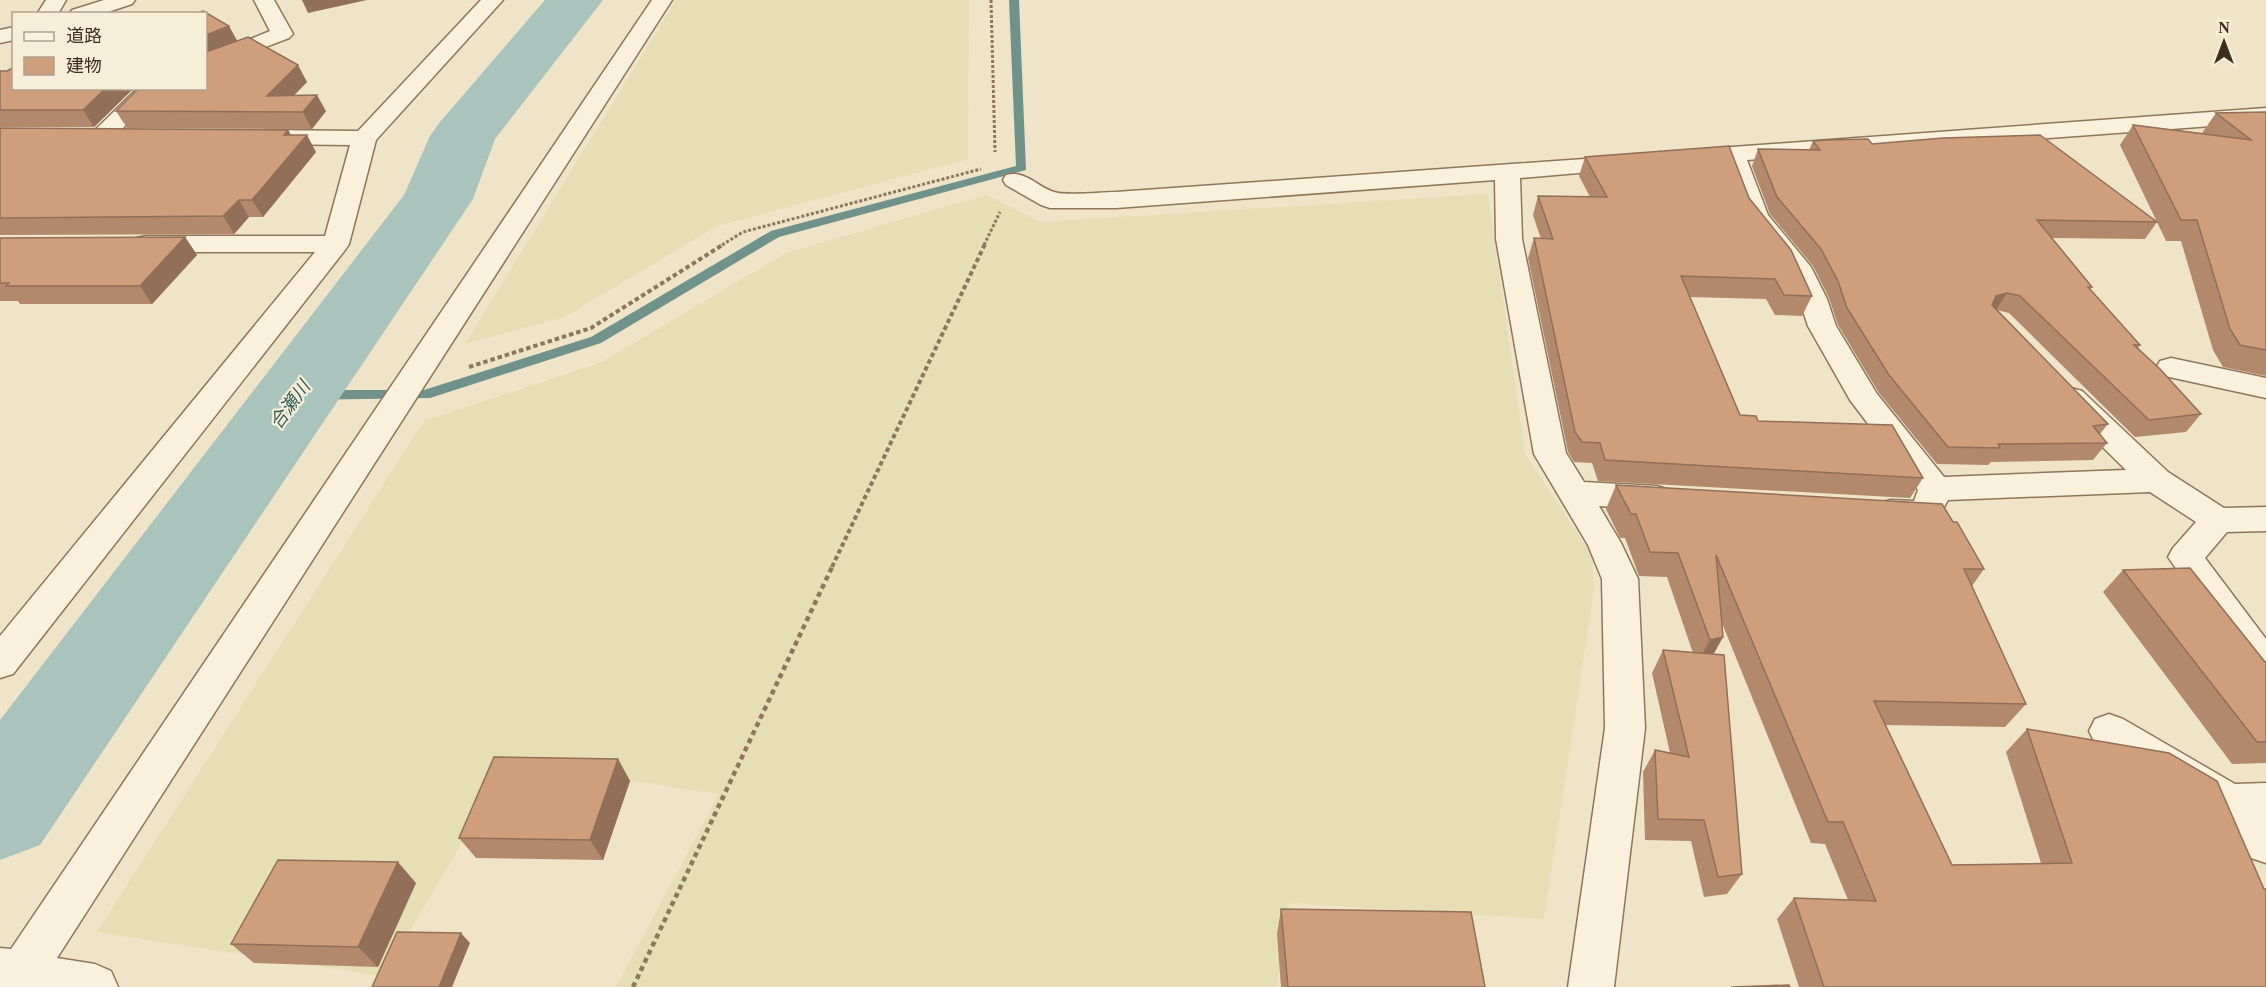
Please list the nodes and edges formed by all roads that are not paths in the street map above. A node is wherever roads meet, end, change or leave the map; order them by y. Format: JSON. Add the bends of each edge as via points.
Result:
{"nodes":[{"id":1,"x":124,"y":0,"type":"edge"},
{"id":2,"x":264,"y":0,"type":"edge"},
{"id":3,"x":493,"y":0,"type":"edge"},
{"id":4,"x":662,"y":0,"type":"edge"},
{"id":5,"x":85,"y":12,"type":"edge"},
{"id":6,"x":207,"y":64,"type":"edge"},
{"id":7,"x":149,"y":90,"type":"edge"},
{"id":8,"x":2266,"y":115,"type":"edge"},
{"id":9,"x":137,"y":137,"type":"edge"},
{"id":10,"x":245,"y":137,"type":"edge"},
{"id":11,"x":364,"y":138,"type":"junction"},
{"id":12,"x":1732,"y":154,"type":"junction"},
{"id":13,"x":1009,"y":172,"type":"road end"},
{"id":14,"x":1507,"y":173,"type":"junction"},
{"id":15,"x":122,"y":244,"type":"edge"},
{"id":16,"x":336,"y":244,"type":"junction"},
{"id":17,"x":2171,"y":368,"type":"dead end"},
{"id":18,"x":2052,"y":379,"type":"edge"},
{"id":19,"x":2266,"y":388,"type":"edge"},
{"id":20,"x":2156,"y":480,"type":"junction"},
{"id":21,"x":1935,"y":489,"type":"junction"},
{"id":22,"x":1573,"y":493,"type":"junction"},
{"id":23,"x":1690,"y":500,"type":"edge"},
{"id":24,"x":1865,"y":510,"type":"edge"},
{"id":25,"x":2266,"y":519,"type":"edge"},
{"id":26,"x":2218,"y":520,"type":"junction"},
{"id":27,"x":15,"y":622,"type":"edge"},
{"id":28,"x":0,"y":663,"type":"edge"},
{"id":29,"x":2266,"y":667,"type":"edge"},
{"id":30,"x":2109,"y":731,"type":"dead end"},
{"id":31,"x":2248,"y":802,"type":"edge"},
{"id":32,"x":2266,"y":844,"type":"edge"},
{"id":33,"x":11,"y":977,"type":"edge"},
{"id":34,"x":95,"y":987,"type":"edge"},
{"id":35,"x":1591,"y":987,"type":"edge"}],
"edges":[{"from":1,"to":5,"type":"street"},
{"from":2,"to":6,"type":"street","via":[[282,34]]},
{"from":3,"to":11,"type":"street"},
{"from":4,"to":33,"type":"street"},
{"from":7,"to":9,"type":"street","via":[[90,137]]},
{"from":8,"to":12,"type":"street"},
{"from":10,"to":11,"type":"street"},
{"from":11,"to":16,"type":"street"},
{"from":12,"to":14,"type":"street"},
{"from":12,"to":21,"type":"street","via":[[1756,217],[1797,267],[1822,326],[1865,400]]},
{"from":13,"to":14,"type":"street","via":[[1050,200],[1116,200]]},
{"from":14,"to":22,"type":"street","via":[[1509,239],[1541,415],[1550,454]]},
{"from":15,"to":16,"type":"street"},
{"from":16,"to":27,"type":"street"},
{"from":17,"to":19,"type":"street"},
{"from":18,"to":20,"type":"street"},
{"from":20,"to":21,"type":"street"},
{"from":20,"to":26,"type":"street"},
{"from":21,"to":24,"type":"street","via":[[1923,514]]},
{"from":22,"to":23,"type":"street"},
{"from":22,"to":35,"type":"street","via":[[1604,543],[1620,579],[1625,728]]},
{"from":25,"to":26,"type":"street"},
{"from":26,"to":29,"type":"street","via":[[2185,557]]},
{"from":27,"to":28,"type":"street"},
{"from":30,"to":31,"type":"street"},
{"from":31,"to":32,"type":"street"},
{"from":33,"to":34,"type":"street"}]}
